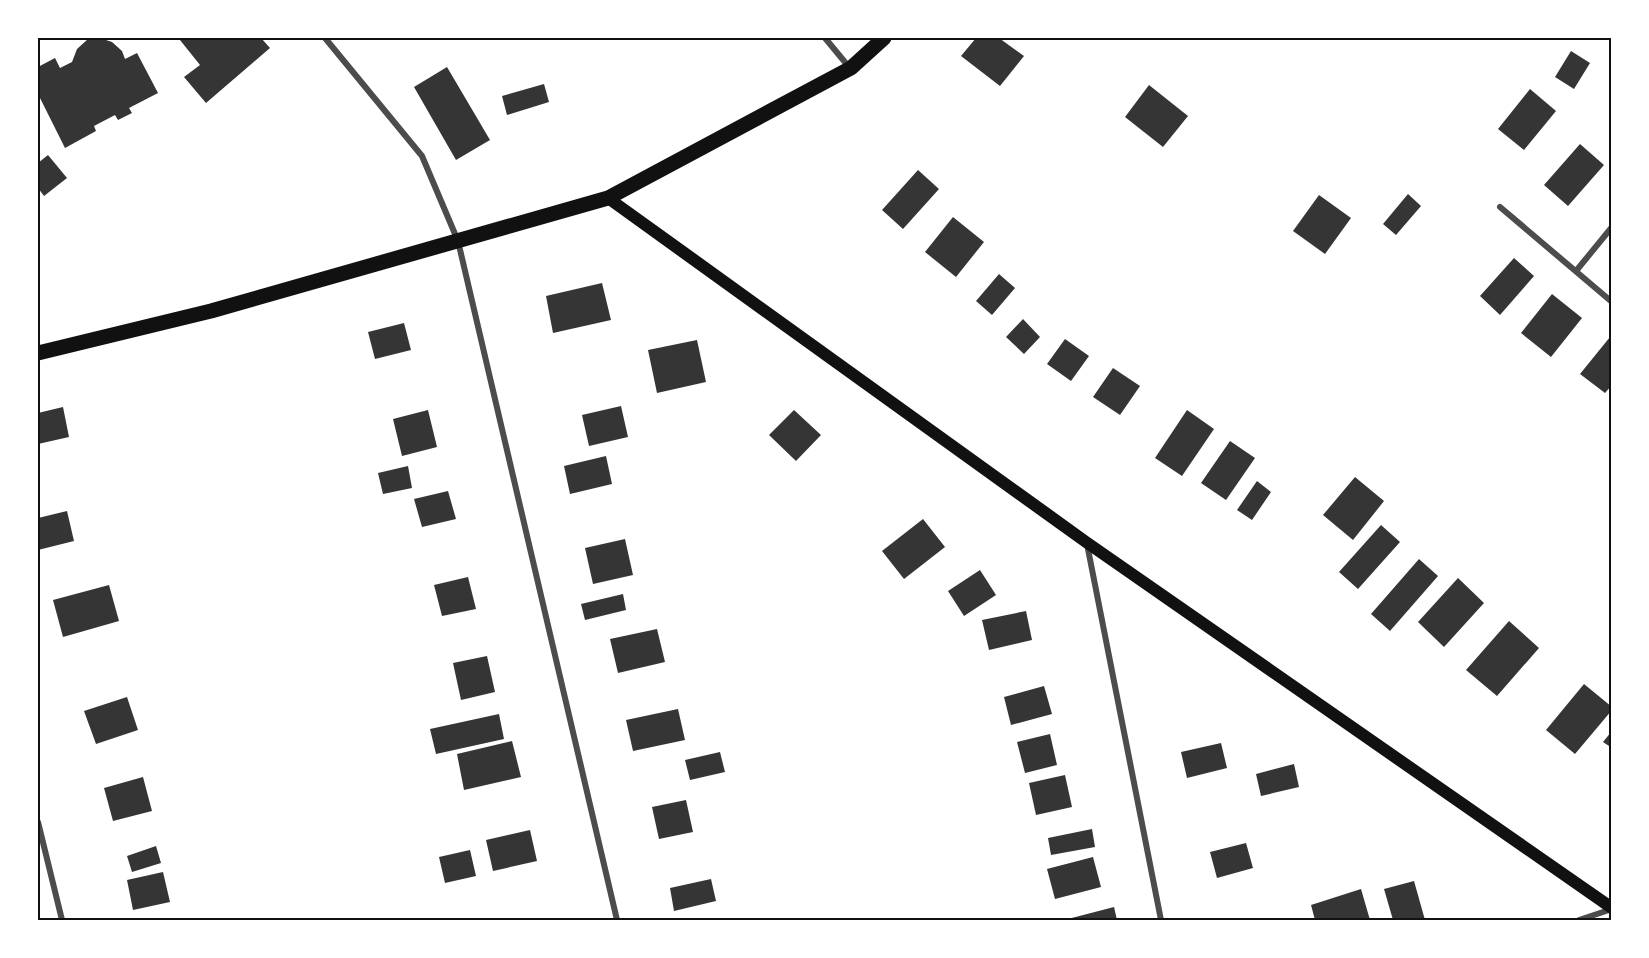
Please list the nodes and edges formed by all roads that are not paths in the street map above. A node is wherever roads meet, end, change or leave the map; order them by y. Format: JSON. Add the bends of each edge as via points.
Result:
{"nodes":[{"id":1,"x":325,"y":38,"type":"edge"},
{"id":2,"x":825,"y":38,"type":"edge"},
{"id":3,"x":884,"y":38,"type":"edge"},
{"id":4,"x":851,"y":68,"type":"junction"},
{"id":5,"x":608,"y":198,"type":"junction"},
{"id":6,"x":1500,"y":207,"type":"dead end"},
{"id":7,"x":1611,"y":227,"type":"edge"},
{"id":8,"x":458,"y":241,"type":"junction"},
{"id":9,"x":1576,"y":272,"type":"junction"},
{"id":10,"x":1611,"y":302,"type":"edge"},
{"id":11,"x":38,"y":353,"type":"edge"},
{"id":12,"x":1086,"y":542,"type":"junction"},
{"id":13,"x":38,"y":822,"type":"edge"},
{"id":14,"x":1611,"y":909,"type":"edge"},
{"id":15,"x":62,"y":921,"type":"edge"},
{"id":16,"x":617,"y":921,"type":"edge"},
{"id":17,"x":1161,"y":921,"type":"edge"},
{"id":18,"x":1579,"y":921,"type":"edge"}],
"edges":[{"from":1,"to":8,"type":"street","via":[[422,156]]},
{"from":2,"to":4,"type":"street"},
{"from":3,"to":4,"type":"main road"},
{"from":4,"to":5,"type":"main road"},
{"from":5,"to":8,"type":"main road"},
{"from":5,"to":12,"type":"main road"},
{"from":6,"to":9,"type":"street"},
{"from":7,"to":9,"type":"street"},
{"from":8,"to":11,"type":"main road","via":[[211,311]]},
{"from":8,"to":16,"type":"street"},
{"from":9,"to":10,"type":"street"},
{"from":12,"to":14,"type":"main road"},
{"from":12,"to":17,"type":"street"},
{"from":13,"to":15,"type":"street"},
{"from":14,"to":18,"type":"street"}]}
